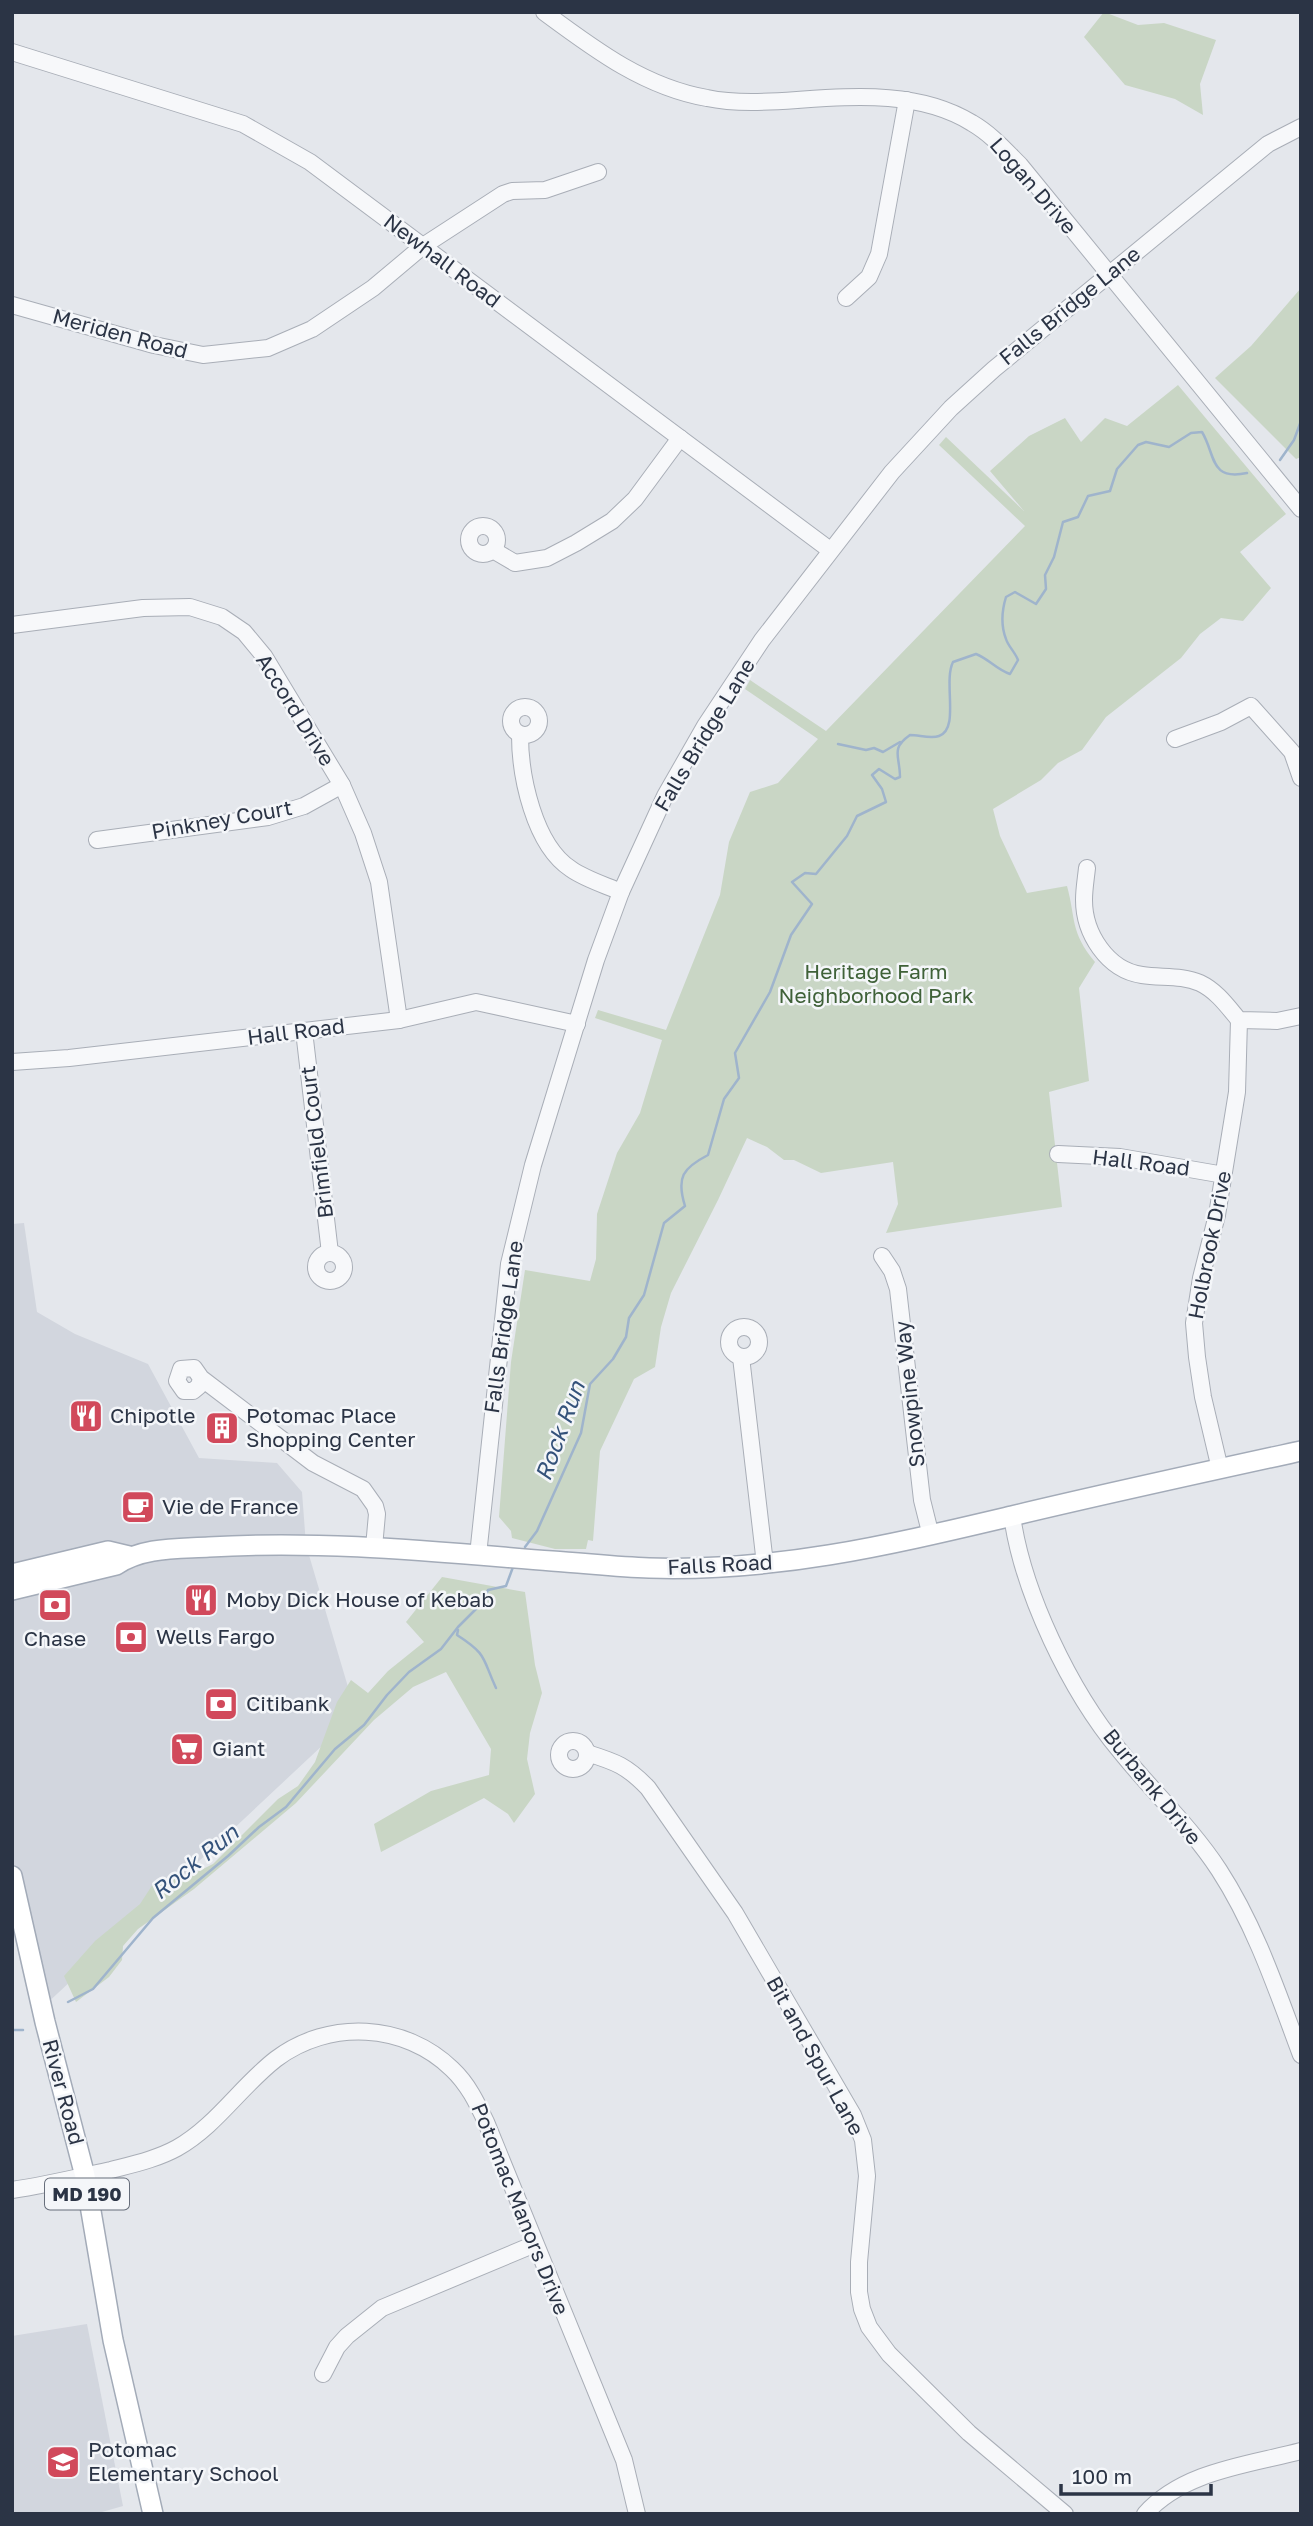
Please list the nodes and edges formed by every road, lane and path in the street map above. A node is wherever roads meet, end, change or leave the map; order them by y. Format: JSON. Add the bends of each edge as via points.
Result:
{"nodes":[{"id":1,"x":544,"y":12,"type":"edge"},
{"id":2,"x":12,"y":52,"type":"edge"},
{"id":3,"x":907,"y":100,"type":"junction"},
{"id":4,"x":1301,"y":127,"type":"edge"},
{"id":5,"x":598,"y":172,"type":"dead end"},
{"id":6,"x":423,"y":246,"type":"junction"},
{"id":7,"x":1109,"y":275,"type":"junction"},
{"id":8,"x":845,"y":298,"type":"dead end"},
{"id":9,"x":12,"y":304,"type":"edge"},
{"id":10,"x":680,"y":438,"type":"junction"},
{"id":11,"x":1301,"y":509,"type":"edge"},
{"id":12,"x":493,"y":550,"type":"dead end"},
{"id":13,"x":830,"y":550,"type":"junction"},
{"id":14,"x":12,"y":625,"type":"edge"},
{"id":15,"x":520,"y":735,"type":"dead end"},
{"id":16,"x":1174,"y":739,"type":"dead end"},
{"id":17,"x":1301,"y":778,"type":"edge"},
{"id":18,"x":342,"y":785,"type":"junction"},
{"id":19,"x":97,"y":840,"type":"dead end"},
{"id":20,"x":1087,"y":868,"type":"dead end"},
{"id":21,"x":621,"y":892,"type":"junction"},
{"id":22,"x":1301,"y":1016,"type":"edge"},
{"id":23,"x":399,"y":1020,"type":"junction"},
{"id":24,"x":1239,"y":1020,"type":"junction"},
{"id":25,"x":577,"y":1024,"type":"junction"},
{"id":26,"x":304,"y":1031,"type":"junction"},
{"id":27,"x":12,"y":1062,"type":"edge"},
{"id":28,"x":1058,"y":1154,"type":"dead end"},
{"id":29,"x":1224,"y":1175,"type":"junction"},
{"id":30,"x":330,"y":1253,"type":"dead end"},
{"id":31,"x":882,"y":1256,"type":"dead end"},
{"id":32,"x":741,"y":1357,"type":"dead end"},
{"id":33,"x":201,"y":1378,"type":"dead end"},
{"id":34,"x":1301,"y":1451,"type":"edge"},
{"id":35,"x":1220,"y":1469,"type":"junction"},
{"id":36,"x":1012,"y":1516,"type":"junction"},
{"id":37,"x":931,"y":1536,"type":"junction"},
{"id":38,"x":374,"y":1547,"type":"junction"},
{"id":39,"x":478,"y":1555,"type":"junction"},
{"id":40,"x":129,"y":1556,"type":"junction"},
{"id":41,"x":765,"y":1564,"type":"junction"},
{"id":42,"x":12,"y":1574,"type":"edge"},
{"id":43,"x":12,"y":1590,"type":"edge"},
{"id":44,"x":587,"y":1754,"type":"dead end"},
{"id":45,"x":12,"y":1876,"type":"edge"},
{"id":46,"x":1301,"y":2055,"type":"edge"},
{"id":47,"x":85,"y":2176,"type":"junction"},
{"id":48,"x":12,"y":2190,"type":"edge"},
{"id":49,"x":535,"y":2244,"type":"junction"},
{"id":50,"x":323,"y":2374,"type":"dead end"},
{"id":51,"x":1301,"y":2451,"type":"edge"},
{"id":52,"x":153,"y":2514,"type":"edge"},
{"id":53,"x":638,"y":2514,"type":"edge"},
{"id":54,"x":1065,"y":2514,"type":"edge"},
{"id":55,"x":1145,"y":2514,"type":"edge"}],
"edges":[{"from":1,"to":3,"type":"street","name":"Logan Drive","via":[[642,78],[706,98],[769,101],[858,96]]},
{"from":2,"to":6,"type":"street","name":"Newhall Road","via":[[243,124],[310,162]]},
{"from":3,"to":7,"type":"street","name":"Logan Drive","via":[[951,111],[997,141]]},
{"from":3,"to":8,"type":"street","via":[[879,254],[869,277]]},
{"from":4,"to":7,"type":"street","name":"Falls Bridge Lane","via":[[1268,144]]},
{"from":5,"to":6,"type":"street","name":"Meriden Road","via":[[545,190],[503,194]]},
{"from":6,"to":9,"type":"street","name":"Meriden Road","via":[[312,330],[268,348],[234,353],[203,355],[153,345]]},
{"from":6,"to":10,"type":"street","name":"Newhall Road"},
{"from":7,"to":11,"type":"street","name":"Logan Drive"},
{"from":7,"to":13,"type":"street","name":"Falls Bridge Lane","via":[[951,408]]},
{"from":10,"to":12,"type":"street","via":[[624,511],[576,543],[547,558],[514,563]]},
{"from":10,"to":13,"type":"street","name":"Newhall Road"},
{"from":13,"to":21,"type":"street","name":"Falls Bridge Lane","via":[[705,726],[665,796]]},
{"from":14,"to":18,"type":"street","name":"Accord Drive","via":[[143,608],[190,607],[222,617],[244,632],[264,656]]},
{"from":15,"to":21,"type":"street","via":[[520,761],[546,842],[571,870]]},
{"from":16,"to":17,"type":"street","via":[[1251,706],[1292,752]]},
{"from":18,"to":19,"type":"street","name":"Pinkney Court","via":[[304,806],[268,817]]},
{"from":18,"to":23,"type":"street","name":"Accord Drive","via":[[379,882]]},
{"from":20,"to":24,"type":"street","via":[[1087,918],[1106,956],[1135,974],[1202,984]]},
{"from":21,"to":25,"type":"street","name":"Falls Bridge Lane"},
{"from":22,"to":24,"type":"street"},
{"from":23,"to":25,"type":"street","name":"Hall Road","via":[[476,1002]]},
{"from":23,"to":26,"type":"street","name":"Hall Road"},
{"from":24,"to":29,"type":"street","name":"Holbrook Drive","via":[[1237,1092]]},
{"from":25,"to":39,"type":"street","name":"Falls Bridge Lane","via":[[533,1165],[509,1264]]},
{"from":26,"to":27,"type":"street","name":"Hall Road"},
{"from":26,"to":30,"type":"street","name":"Brimfield Court"},
{"from":28,"to":29,"type":"street","name":"Hall Road","via":[[1120,1157]]},
{"from":29,"to":35,"type":"street","name":"Holbrook Drive","via":[[1194,1323],[1203,1397]]},
{"from":31,"to":37,"type":"street","name":"Snowpine Way","via":[[898,1289],[922,1500]]},
{"from":32,"to":41,"type":"street"},
{"from":33,"to":38,"type":"street","via":[[313,1462],[363,1489],[377,1514]]},
{"from":34,"to":35,"type":"main road","name":"Falls Road"},
{"from":35,"to":36,"type":"main road","name":"Falls Road"},
{"from":36,"to":37,"type":"main road","name":"Falls Road"},
{"from":36,"to":46,"type":"street","name":"Burbank Drive","via":[[1015,1540],[1037,1601],[1074,1684],[1118,1749],[1218,1869],[1250,1923]]},
{"from":37,"to":41,"type":"main road","name":"Falls Road"},
{"from":38,"to":39,"type":"main road","name":"Falls Road"},
{"from":38,"to":40,"type":"main road","name":"Falls Road","via":[[267,1544],[155,1550]]},
{"from":39,"to":41,"type":"main road","name":"Falls Road","via":[[647,1568]]},
{"from":40,"to":42,"type":"main road","name":"Falls Road","via":[[108,1551]]},
{"from":40,"to":43,"type":"main road","name":"Falls Road","via":[[116,1565]]},
{"from":44,"to":54,"type":"street","name":"Bit and Spur Lane","via":[[619,1762],[648,1788],[735,1913],[853,2115],[863,2140],[867,2176],[859,2262],[861,2301],[869,2327],[889,2354],[969,2433]]},
{"from":45,"to":47,"type":"main road","name":"River Road","number":"MD 190"},
{"from":47,"to":48,"type":"street","name":"Potomac Manors Drive"},
{"from":47,"to":49,"type":"street","name":"Potomac Manors Drive","via":[[177,2148],[210,2124],[276,2059],[307,2041],[354,2031],[381,2032],[438,2056],[472,2092]]},
{"from":47,"to":52,"type":"main road","name":"River Road","number":"MD 190","via":[[113,2340]]},
{"from":49,"to":50,"type":"street","via":[[382,2308],[337,2347]]},
{"from":49,"to":53,"type":"street","name":"Potomac Manors Drive","via":[[624,2460]]},
{"from":51,"to":55,"type":"street","via":[[1186,2483]]}]}
